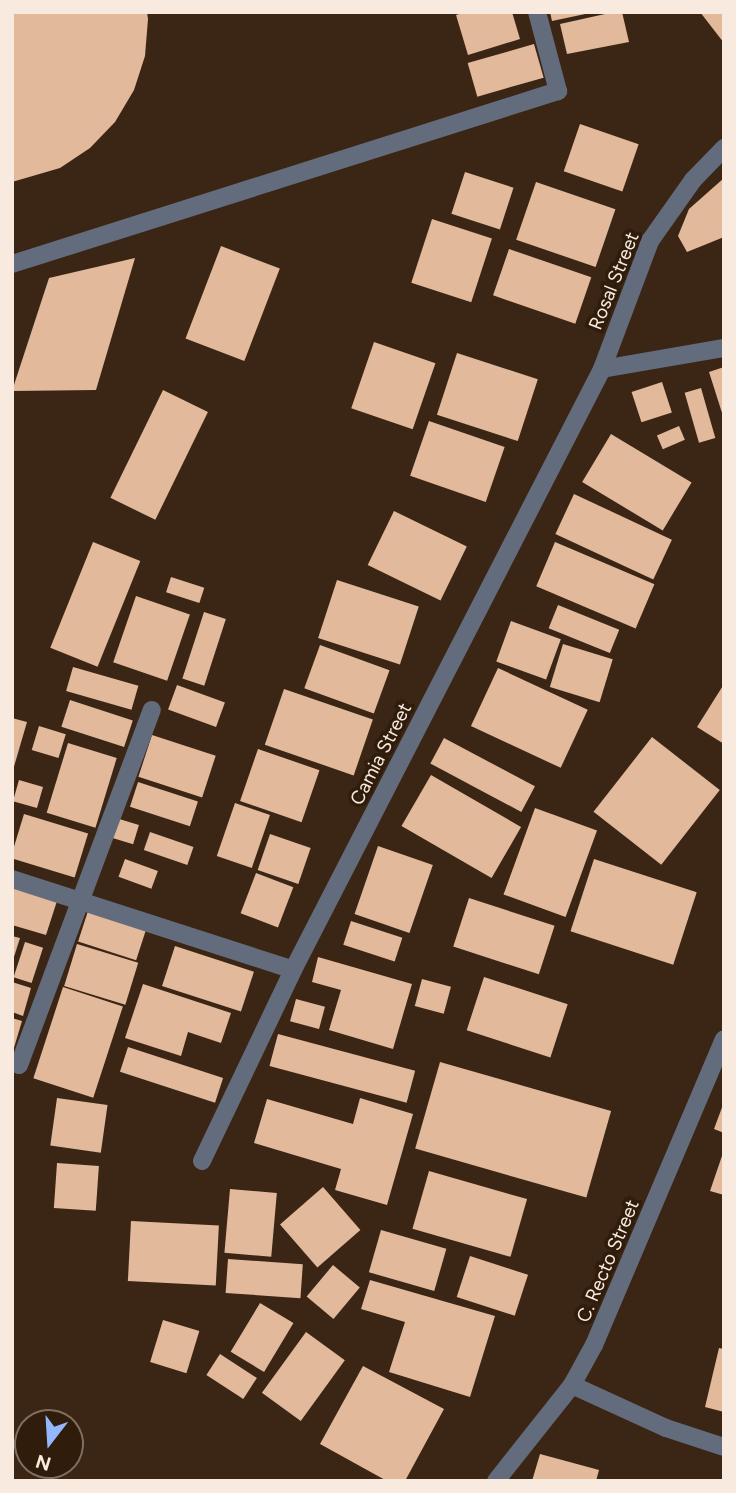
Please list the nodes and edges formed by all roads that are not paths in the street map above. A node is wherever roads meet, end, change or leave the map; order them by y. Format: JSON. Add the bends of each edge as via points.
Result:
{"nodes":[{"id":1,"x":537,"y":12,"type":"edge"},
{"id":2,"x":724,"y":148,"type":"edge"},
{"id":3,"x":12,"y":264,"type":"edge"},
{"id":4,"x":724,"y":348,"type":"edge"},
{"id":5,"x":602,"y":369,"type":"junction"},
{"id":6,"x":152,"y":710,"type":"dead end"},
{"id":7,"x":12,"y":879,"type":"edge"},
{"id":8,"x":80,"y":901,"type":"junction"},
{"id":9,"x":293,"y":970,"type":"junction"},
{"id":10,"x":724,"y":1039,"type":"edge"},
{"id":11,"x":19,"y":1065,"type":"dead end"},
{"id":12,"x":202,"y":1161,"type":"dead end"},
{"id":13,"x":572,"y":1385,"type":"junction"},
{"id":14,"x":724,"y":1447,"type":"edge"},
{"id":15,"x":496,"y":1481,"type":"edge"}],
"edges":[{"from":1,"to":3,"type":"street","via":[[558,91]]},
{"from":2,"to":5,"type":"street","name":"Rosal Street","via":[[693,180],[650,241]]},
{"from":4,"to":5,"type":"street"},
{"from":5,"to":9,"type":"street","name":"Camia Street"},
{"from":6,"to":8,"type":"street"},
{"from":7,"to":8,"type":"street"},
{"from":8,"to":9,"type":"street"},
{"from":8,"to":11,"type":"street"},
{"from":9,"to":12,"type":"street","name":"Camia Street"},
{"from":10,"to":13,"type":"street","name":"C. Recto Street","via":[[617,1296]]},
{"from":13,"to":14,"type":"street","via":[[666,1428]]},
{"from":13,"to":15,"type":"street","name":"C. Recto Street"}]}
